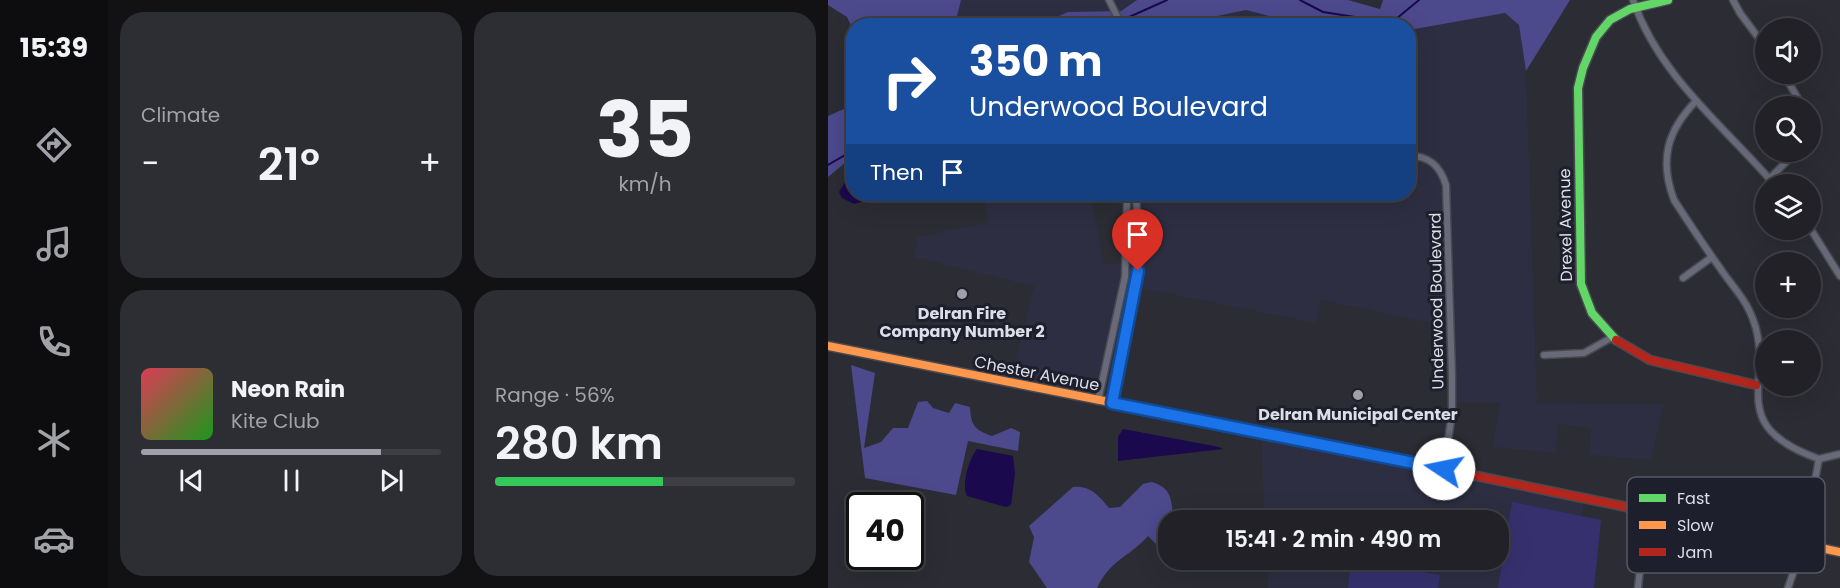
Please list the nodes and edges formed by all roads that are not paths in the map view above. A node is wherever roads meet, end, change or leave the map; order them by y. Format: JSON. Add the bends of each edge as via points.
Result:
{"nodes":[{"id":1,"x":1109,"y":0,"type":"edge"},
{"id":2,"x":1668,"y":0,"type":"edge"},
{"id":3,"x":1733,"y":0,"type":"edge"},
{"id":4,"x":1634,"y":4,"type":"edge"},
{"id":5,"x":1118,"y":18,"type":"edge"},
{"id":6,"x":1755,"y":33,"type":"edge"},
{"id":7,"x":1696,"y":101,"type":"junction"},
{"id":8,"x":1416,"y":155,"type":"edge"},
{"id":9,"x":1786,"y":162,"type":"edge"},
{"id":10,"x":1764,"y":174,"type":"edge"},
{"id":11,"x":1774,"y":174,"type":"edge"},
{"id":12,"x":1127,"y":201,"type":"edge"},
{"id":13,"x":1136,"y":201,"type":"edge"},
{"id":14,"x":1818,"y":240,"type":"edge"},
{"id":15,"x":1712,"y":257,"type":"junction"},
{"id":16,"x":1839,"y":272,"type":"edge"},
{"id":17,"x":1683,"y":278,"type":"dead end"},
{"id":18,"x":1757,"y":330,"type":"edge"},
{"id":19,"x":1609,"y":339,"type":"junction"},
{"id":20,"x":828,"y":346,"type":"edge"},
{"id":21,"x":1544,"y":355,"type":"dead end"},
{"id":22,"x":1755,"y":385,"type":"edge"},
{"id":23,"x":1758,"y":396,"type":"edge"},
{"id":24,"x":1098,"y":401,"type":"junction"},
{"id":25,"x":1112,"y":403,"type":"junction"},
{"id":26,"x":1840,"y":454,"type":"edge"},
{"id":27,"x":1819,"y":459,"type":"junction"},
{"id":28,"x":1444,"y":469,"type":"junction"},
{"id":29,"x":1816,"y":477,"type":"edge"},
{"id":30,"x":1627,"y":508,"type":"edge"},
{"id":31,"x":1825,"y":549,"type":"edge"},
{"id":32,"x":1840,"y":552,"type":"edge"},
{"id":33,"x":1640,"y":573,"type":"edge"},
{"id":34,"x":1793,"y":573,"type":"edge"},
{"id":35,"x":1638,"y":588,"type":"edge"},
{"id":36,"x":1788,"y":588,"type":"edge"}],
"edges":[{"from":1,"to":5,"type":"street"},
{"from":2,"to":4,"type":"street","name":"Drexel Avenue"},
{"from":3,"to":6,"type":"street"},
{"from":4,"to":7,"type":"street","via":[[1661,59]]},
{"from":4,"to":19,"type":"street","name":"Drexel Avenue","via":[[1595,39],[1581,67],[1578,88],[1581,285],[1590,313]]},
{"from":7,"to":10,"type":"street"},
{"from":7,"to":15,"type":"street","via":[[1671,133],[1666,174],[1674,200]]},
{"from":8,"to":28,"type":"street","name":"Underwood Boulevard","via":[[1433,162],[1446,185],[1452,413]]},
{"from":9,"to":11,"type":"street"},
{"from":12,"to":24,"type":"street","via":[[1125,277]]},
{"from":13,"to":25,"type":"street","via":[[1137,280]]},
{"from":14,"to":16,"type":"street"},
{"from":15,"to":17,"type":"street"},
{"from":15,"to":18,"type":"street","via":[[1748,308]]},
{"from":19,"to":21,"type":"street","via":[[1584,353]]},
{"from":19,"to":22,"type":"street","name":"Drexel Avenue","via":[[1644,358]]},
{"from":20,"to":24,"type":"street","name":"Chester Avenue"},
{"from":23,"to":27,"type":"street","via":[[1765,426],[1778,441]]},
{"from":24,"to":25,"type":"street","name":"Chester Avenue"},
{"from":25,"to":28,"type":"street","name":"Chester Avenue"},
{"from":26,"to":27,"type":"street"},
{"from":27,"to":29,"type":"street"},
{"from":28,"to":30,"type":"street","name":"Chester Avenue"},
{"from":31,"to":32,"type":"street","name":"Chester Avenue"},
{"from":33,"to":35,"type":"street"},
{"from":34,"to":36,"type":"street"}]}
